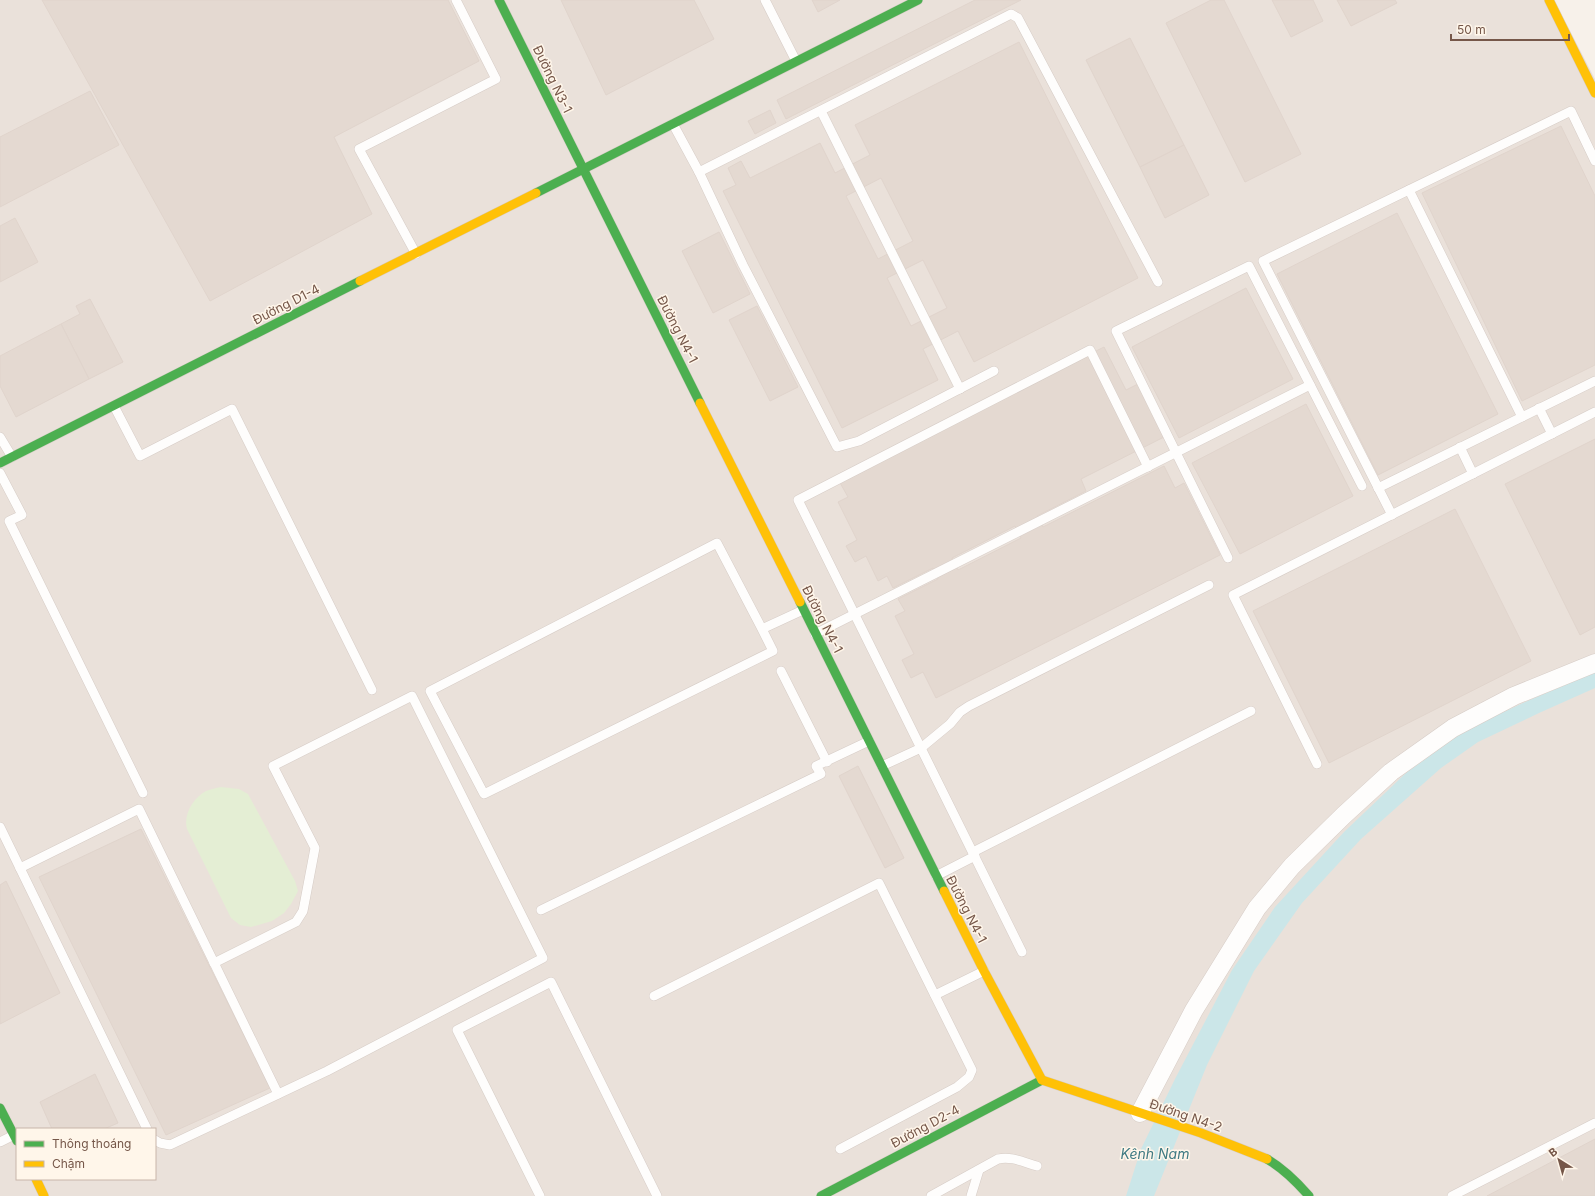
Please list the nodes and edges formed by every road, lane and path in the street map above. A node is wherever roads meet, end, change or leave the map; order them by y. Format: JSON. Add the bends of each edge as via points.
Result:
{"nodes":[{"id":1,"x":456,"y":0,"type":"edge"},
{"id":2,"x":499,"y":0,"type":"edge"},
{"id":3,"x":765,"y":0,"type":"edge"},
{"id":4,"x":918,"y":0,"type":"edge"},
{"id":5,"x":1549,"y":0,"type":"edge"},
{"id":6,"x":796,"y":62,"type":"junction"},
{"id":7,"x":1595,"y":93,"type":"edge"},
{"id":8,"x":821,"y":111,"type":"junction"},
{"id":9,"x":673,"y":124,"type":"junction"},
{"id":10,"x":1595,"y":161,"type":"edge"},
{"id":11,"x":583,"y":169,"type":"junction"},
{"id":12,"x":699,"y":172,"type":"junction"},
{"id":13,"x":1409,"y":190,"type":"junction"},
{"id":14,"x":416,"y":254,"type":"junction"},
{"id":15,"x":1158,"y":282,"type":"dead end"},
{"id":16,"x":994,"y":372,"type":"dead end"},
{"id":17,"x":1595,"y":381,"type":"edge"},
{"id":18,"x":1310,"y":385,"type":"junction"},
{"id":19,"x":960,"y":389,"type":"junction"},
{"id":20,"x":114,"y":406,"type":"junction"},
{"id":21,"x":1539,"y":408,"type":"junction"},
{"id":22,"x":1595,"y":412,"type":"edge"},
{"id":23,"x":1522,"y":417,"type":"junction"},
{"id":24,"x":1552,"y":434,"type":"junction"},
{"id":25,"x":0,"y":437,"type":"edge"},
{"id":26,"x":1460,"y":448,"type":"junction"},
{"id":27,"x":1176,"y":452,"type":"junction"},
{"id":28,"x":12,"y":457,"type":"junction"},
{"id":29,"x":0,"y":463,"type":"edge"},
{"id":30,"x":1148,"y":466,"type":"junction"},
{"id":31,"x":0,"y":473,"type":"edge"},
{"id":32,"x":1473,"y":474,"type":"junction"},
{"id":33,"x":1362,"y":486,"type":"dead end"},
{"id":34,"x":1378,"y":488,"type":"junction"},
{"id":35,"x":1392,"y":515,"type":"junction"},
{"id":36,"x":1228,"y":558,"type":"dead end"},
{"id":37,"x":1209,"y":585,"type":"dead end"},
{"id":38,"x":804,"y":610,"type":"junction"},
{"id":39,"x":855,"y":614,"type":"junction"},
{"id":40,"x":762,"y":629,"type":"junction"},
{"id":41,"x":815,"y":634,"type":"junction"},
{"id":42,"x":1595,"y":663,"type":"edge"},
{"id":43,"x":781,"y":671,"type":"dead end"},
{"id":44,"x":372,"y":690,"type":"dead end"},
{"id":45,"x":1251,"y":711,"type":"dead end"},
{"id":46,"x":869,"y":741,"type":"junction"},
{"id":47,"x":921,"y":748,"type":"junction"},
{"id":48,"x":827,"y":762,"type":"junction"},
{"id":49,"x":1317,"y":764,"type":"dead end"},
{"id":50,"x":882,"y":766,"type":"junction"},
{"id":51,"x":143,"y":793,"type":"dead end"},
{"id":52,"x":0,"y":827,"type":"edge"},
{"id":53,"x":974,"y":854,"type":"junction"},
{"id":54,"x":20,"y":868,"type":"junction"},
{"id":55,"x":936,"y":876,"type":"junction"},
{"id":56,"x":541,"y":910,"type":"dead end"},
{"id":57,"x":1022,"y":952,"type":"dead end"},
{"id":58,"x":214,"y":963,"type":"junction"},
{"id":59,"x":984,"y":971,"type":"junction"},
{"id":60,"x":935,"y":995,"type":"junction"},
{"id":61,"x":654,"y":996,"type":"dead end"},
{"id":62,"x":1042,"y":1080,"type":"junction"},
{"id":63,"x":278,"y":1094,"type":"junction"},
{"id":64,"x":0,"y":1108,"type":"edge"},
{"id":65,"x":1140,"y":1113,"type":"junction"},
{"id":66,"x":1595,"y":1123,"type":"edge"},
{"id":67,"x":146,"y":1128,"type":"edge"},
{"id":68,"x":16,"y":1138,"type":"edge"},
{"id":69,"x":156,"y":1141,"type":"edge"},
{"id":70,"x":0,"y":1142,"type":"edge"},
{"id":71,"x":840,"y":1149,"type":"dead end"},
{"id":72,"x":1037,"y":1166,"type":"dead end"},
{"id":73,"x":979,"y":1170,"type":"junction"},
{"id":74,"x":36,"y":1180,"type":"edge"},
{"id":75,"x":44,"y":1196,"type":"edge"},
{"id":76,"x":540,"y":1196,"type":"edge"},
{"id":77,"x":657,"y":1196,"type":"edge"},
{"id":78,"x":821,"y":1196,"type":"edge"},
{"id":79,"x":931,"y":1196,"type":"edge"},
{"id":80,"x":971,"y":1196,"type":"edge"},
{"id":81,"x":1309,"y":1196,"type":"edge"},
{"id":82,"x":1452,"y":1196,"type":"edge"}],
"edges":[{"from":1,"to":14,"type":"lane","via":[[496,79],[359,149]]},
{"from":2,"to":11,"type":"main road","name":"Đường N3-1"},
{"from":3,"to":6,"type":"lane"},
{"from":4,"to":6,"type":"main road","name":"Đường D1-4"},
{"from":5,"to":7,"type":"main road"},
{"from":6,"to":9,"type":"main road","name":"Đường D1-4"},
{"from":8,"to":12,"type":"lane"},
{"from":8,"to":15,"type":"lane","via":[[1011,14],[1018,18]]},
{"from":8,"to":19,"type":"lane"},
{"from":9,"to":11,"type":"main road","name":"Đường D1-4"},
{"from":9,"to":12,"type":"lane"},
{"from":10,"to":13,"type":"lane","via":[[1571,111]]},
{"from":11,"to":14,"type":"main road","name":"Đường D1-4"},
{"from":11,"to":38,"type":"main road","name":"Đường N4-1"},
{"from":12,"to":19,"type":"lane","via":[[743,265],[837,448],[859,441]]},
{"from":13,"to":23,"type":"lane"},
{"from":13,"to":34,"type":"lane","via":[[1263,261]]},
{"from":14,"to":20,"type":"main road","name":"Đường D1-4"},
{"from":16,"to":19,"type":"lane"},
{"from":17,"to":21,"type":"lane"},
{"from":18,"to":27,"type":"lane"},
{"from":18,"to":27,"type":"lane","via":[[1250,266],[1116,331]]},
{"from":18,"to":33,"type":"lane"},
{"from":20,"to":28,"type":"main road","name":"Đường D1-4"},
{"from":20,"to":44,"type":"lane","via":[[140,456],[232,409]]},
{"from":21,"to":23,"type":"lane"},
{"from":21,"to":24,"type":"lane"},
{"from":22,"to":24,"type":"lane"},
{"from":23,"to":26,"type":"lane"},
{"from":24,"to":32,"type":"lane"},
{"from":25,"to":28,"type":"lane"},
{"from":26,"to":32,"type":"lane"},
{"from":26,"to":34,"type":"lane"},
{"from":27,"to":30,"type":"lane"},
{"from":27,"to":36,"type":"lane"},
{"from":28,"to":29,"type":"main road","name":"Đường D1-4"},
{"from":30,"to":39,"type":"lane"},
{"from":30,"to":39,"type":"lane","via":[[1090,350],[798,500]]},
{"from":31,"to":51,"type":"lane","via":[[22,516],[9,521]]},
{"from":32,"to":35,"type":"lane"},
{"from":34,"to":35,"type":"lane"},
{"from":35,"to":49,"type":"lane","via":[[1233,595]]},
{"from":37,"to":47,"type":"lane","via":[[970,706]]},
{"from":38,"to":40,"type":"lane"},
{"from":38,"to":41,"type":"main road","name":"Đường N4-1"},
{"from":39,"to":41,"type":"lane"},
{"from":39,"to":47,"type":"lane"},
{"from":40,"to":40,"type":"lane","via":[[717,543],[430,691],[484,794],[773,651]]},
{"from":41,"to":46,"type":"main road","name":"Đường N4-1"},
{"from":42,"to":65,"type":"street","via":[[1514,696],[1453,728],[1391,772],[1344,814],[1292,866],[1258,908],[1194,1010]]},
{"from":43,"to":48,"type":"lane"},
{"from":45,"to":53,"type":"lane"},
{"from":46,"to":48,"type":"lane"},
{"from":46,"to":50,"type":"main road","name":"Đường N4-1"},
{"from":47,"to":50,"type":"lane"},
{"from":47,"to":53,"type":"lane"},
{"from":48,"to":56,"type":"lane","via":[[816,766],[821,774]]},
{"from":50,"to":55,"type":"main road","name":"Đường N4-1"},
{"from":52,"to":54,"type":"lane"},
{"from":53,"to":55,"type":"lane"},
{"from":53,"to":57,"type":"lane"},
{"from":54,"to":58,"type":"lane","via":[[139,809]]},
{"from":54,"to":67,"type":"lane"},
{"from":55,"to":59,"type":"main road","name":"Đường N4-1"},
{"from":58,"to":63,"type":"lane"},
{"from":58,"to":63,"type":"lane","via":[[296,922],[303,911],[315,848],[273,766],[412,696],[543,958]]},
{"from":59,"to":60,"type":"lane"},
{"from":59,"to":62,"type":"main road","name":"Đường N4-1"},
{"from":60,"to":61,"type":"lane","via":[[879,883]]},
{"from":60,"to":71,"type":"lane","via":[[971,1066],[969,1077],[957,1087]]},
{"from":62,"to":65,"type":"main road","name":"Đường N4-2"},
{"from":62,"to":78,"type":"main road","name":"Đường D2-4"},
{"from":63,"to":69,"type":"lane","via":[[170,1145]]},
{"from":64,"to":68,"type":"main road"},
{"from":65,"to":81,"type":"main road","name":"Đường N4-2","via":[[1201,1133],[1272,1161],[1294,1179]]},
{"from":66,"to":82,"type":"lane"},
{"from":68,"to":70,"type":"lane"},
{"from":72,"to":73,"type":"lane","via":[[1006,1157]]},
{"from":73,"to":79,"type":"lane"},
{"from":73,"to":80,"type":"lane"},
{"from":74,"to":75,"type":"main road"},
{"from":76,"to":77,"type":"lane","via":[[457,1030],[551,982]]}]}
